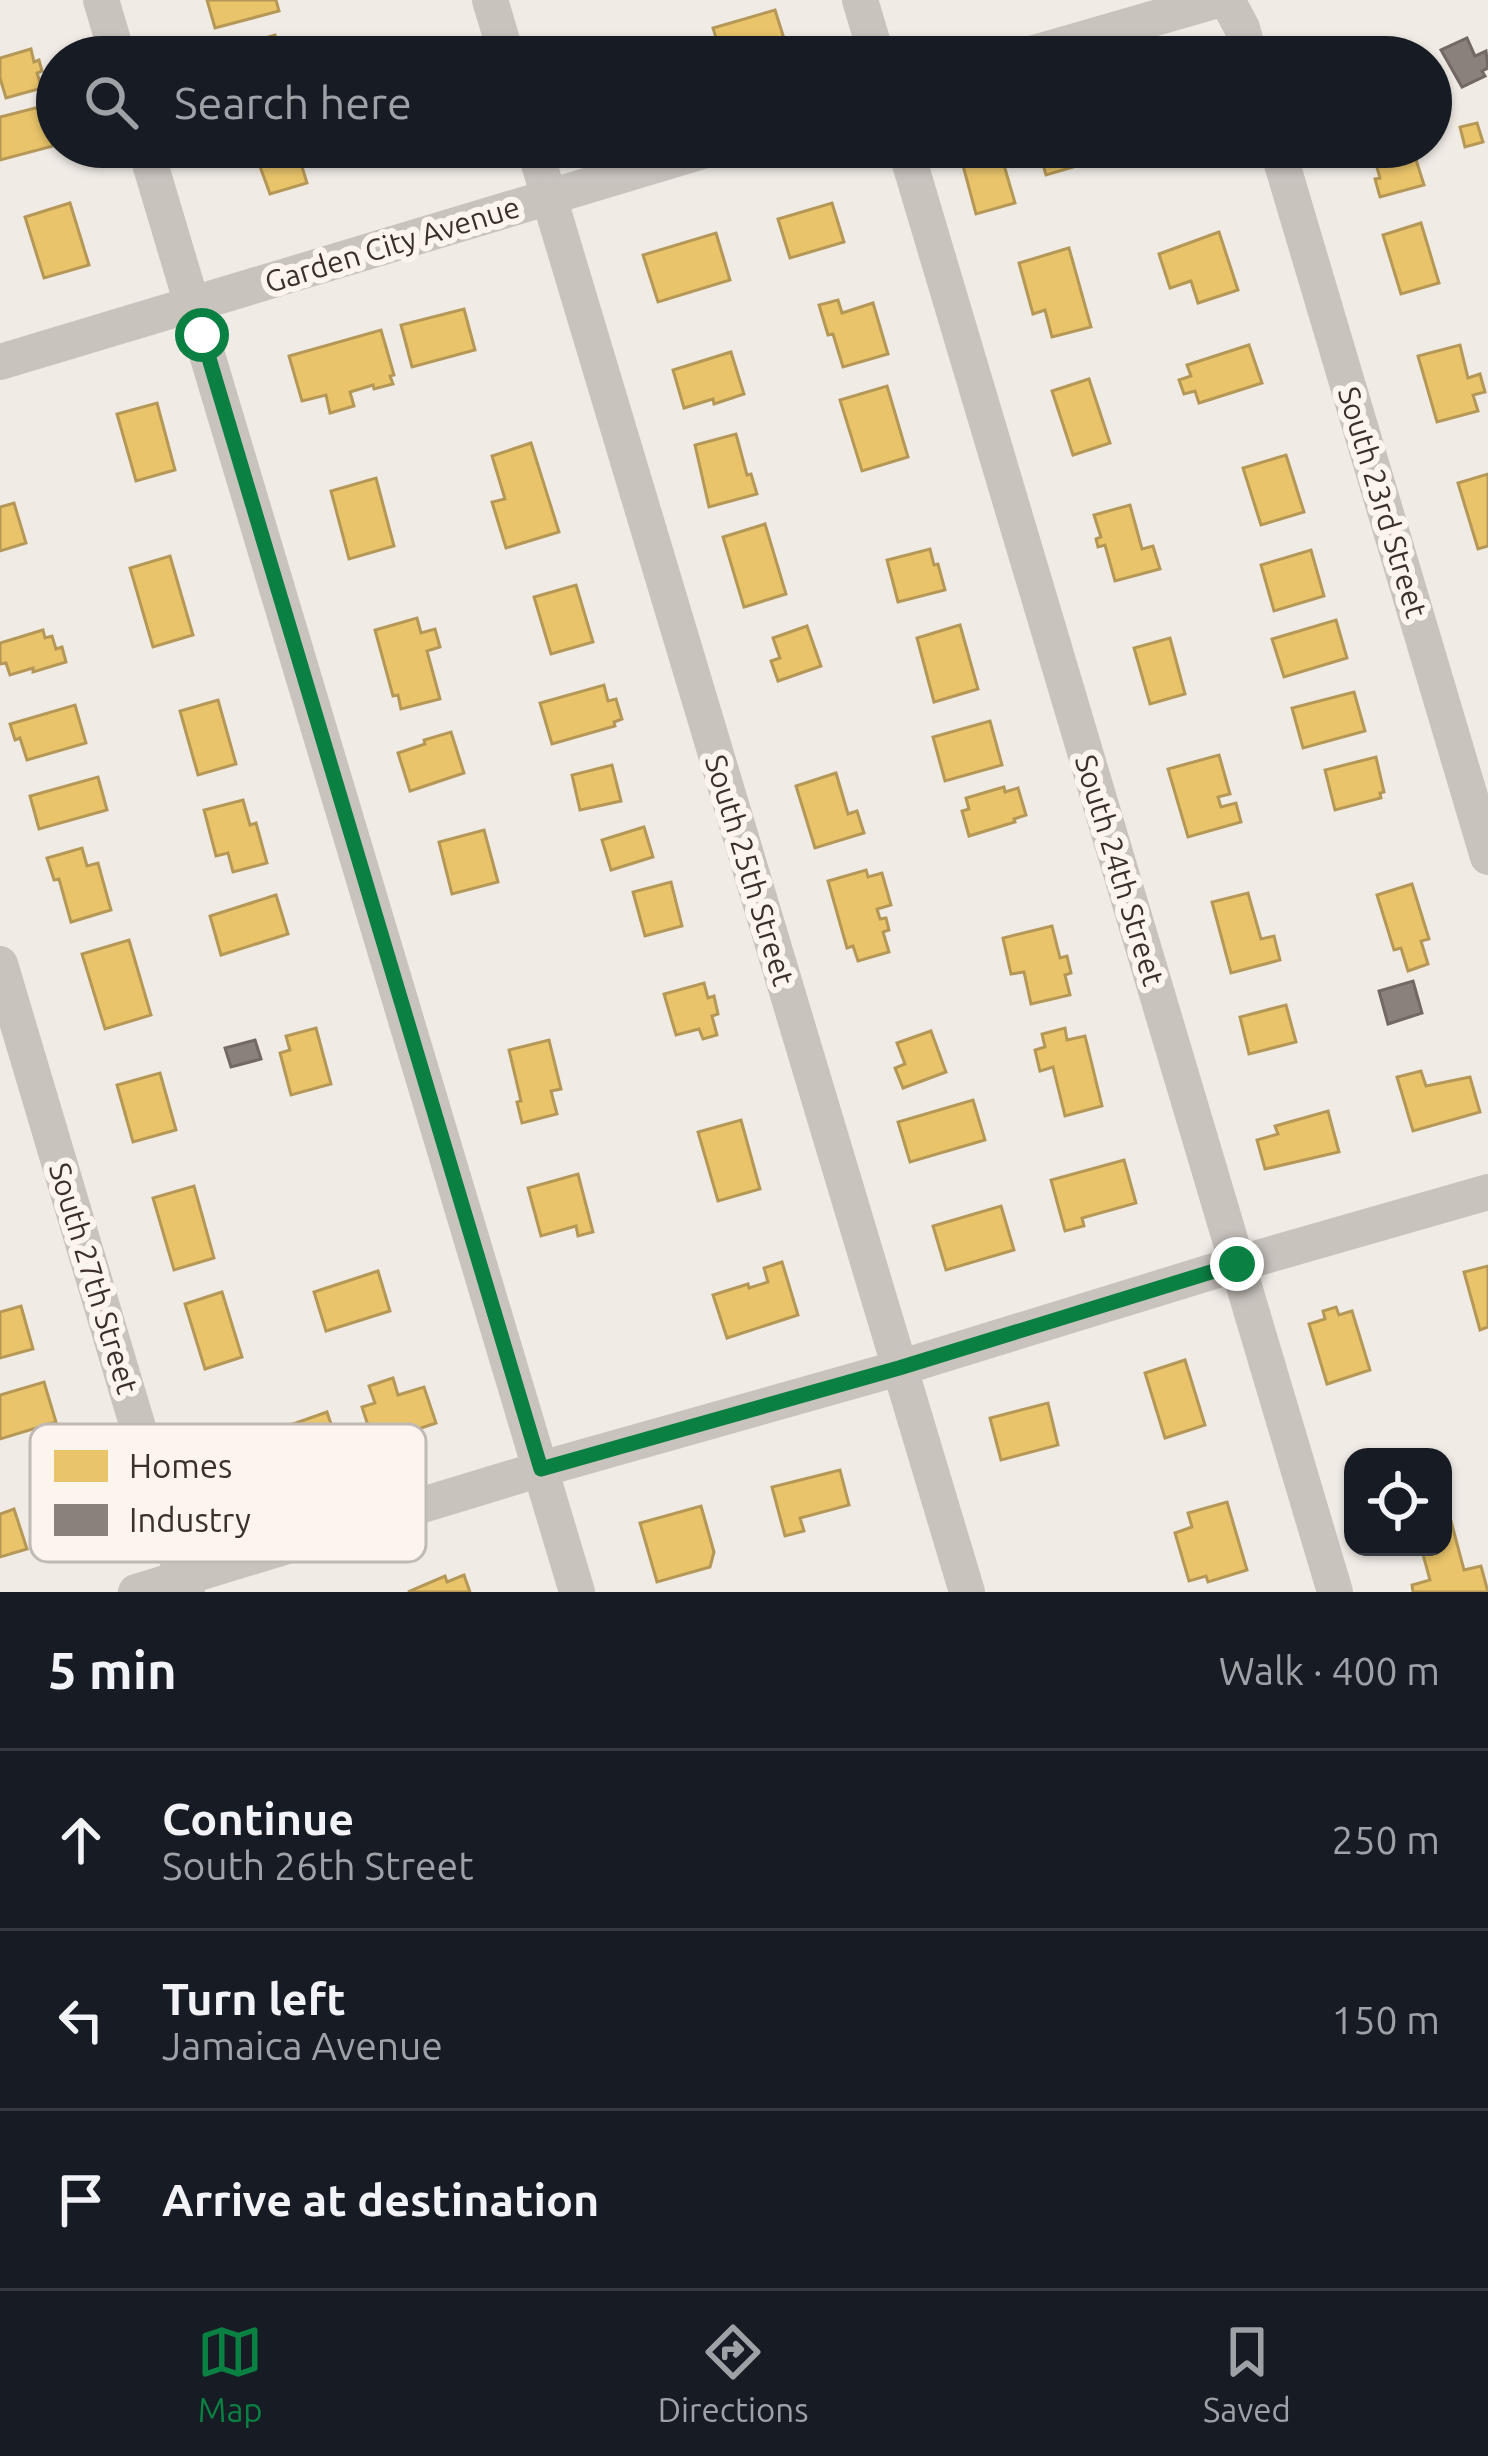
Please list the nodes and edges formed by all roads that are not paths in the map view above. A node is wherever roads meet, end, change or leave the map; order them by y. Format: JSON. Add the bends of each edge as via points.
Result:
{"nodes":[{"id":1,"x":101,"y":0,"type":"edge"},
{"id":2,"x":490,"y":0,"type":"edge"},
{"id":3,"x":860,"y":0,"type":"edge"},
{"id":4,"x":1218,"y":0,"type":"edge"},
{"id":5,"x":1227,"y":0,"type":"edge"},
{"id":6,"x":112,"y":36,"type":"edge"},
{"id":7,"x":501,"y":36,"type":"edge"},
{"id":8,"x":871,"y":36,"type":"edge"},
{"id":9,"x":1093,"y":36,"type":"edge"},
{"id":10,"x":1244,"y":36,"type":"edge"},
{"id":11,"x":151,"y":168,"type":"edge"},
{"id":12,"x":540,"y":168,"type":"edge"},
{"id":13,"x":646,"y":168,"type":"edge"},
{"id":14,"x":910,"y":168,"type":"edge"},
{"id":15,"x":1283,"y":168,"type":"edge"},
{"id":16,"x":549,"y":197,"type":"junction"},
{"id":17,"x":192,"y":304,"type":"junction"},
{"id":18,"x":0,"y":362,"type":"edge"},
{"id":19,"x":1488,"y":857,"type":"edge"},
{"id":20,"x":0,"y":964,"type":"edge"},
{"id":21,"x":1488,"y":1192,"type":"edge"},
{"id":22,"x":1237,"y":1264,"type":"junction"},
{"id":23,"x":899,"y":1368,"type":"junction"},
{"id":24,"x":137,"y":1424,"type":"edge"},
{"id":25,"x":541,"y":1469,"type":"junction"},
{"id":26,"x":426,"y":1506,"type":"edge"},
{"id":27,"x":256,"y":1562,"type":"edge"},
{"id":28,"x":185,"y":1585,"type":"edge"},
{"id":29,"x":136,"y":1592,"type":"edge"},
{"id":30,"x":577,"y":1592,"type":"edge"},
{"id":31,"x":967,"y":1592,"type":"edge"},
{"id":32,"x":1335,"y":1592,"type":"edge"}],
"edges":[{"from":1,"to":6,"type":"street"},
{"from":2,"to":7,"type":"street"},
{"from":3,"to":8,"type":"street"},
{"from":4,"to":9,"type":"street"},
{"from":5,"to":10,"type":"street"},
{"from":11,"to":17,"type":"street"},
{"from":12,"to":16,"type":"street","name":"South 25th Street"},
{"from":13,"to":16,"type":"street","name":"Garden City Avenue"},
{"from":14,"to":22,"type":"street","name":"South 24th Street"},
{"from":15,"to":19,"type":"street","name":"South 23rd Street"},
{"from":16,"to":17,"type":"street","name":"Garden City Avenue"},
{"from":16,"to":23,"type":"street","name":"South 25th Street"},
{"from":17,"to":18,"type":"street","name":"Garden City Avenue"},
{"from":17,"to":25,"type":"street"},
{"from":20,"to":24,"type":"street","name":"South 27th Street"},
{"from":21,"to":22,"type":"street"},
{"from":22,"to":23,"type":"street"},
{"from":22,"to":32,"type":"street","name":"South 24th Street"},
{"from":23,"to":25,"type":"street"},
{"from":23,"to":31,"type":"street","name":"South 25th Street"},
{"from":25,"to":26,"type":"street"},
{"from":25,"to":30,"type":"street"},
{"from":27,"to":28,"type":"street"},
{"from":28,"to":29,"type":"street"}]}
